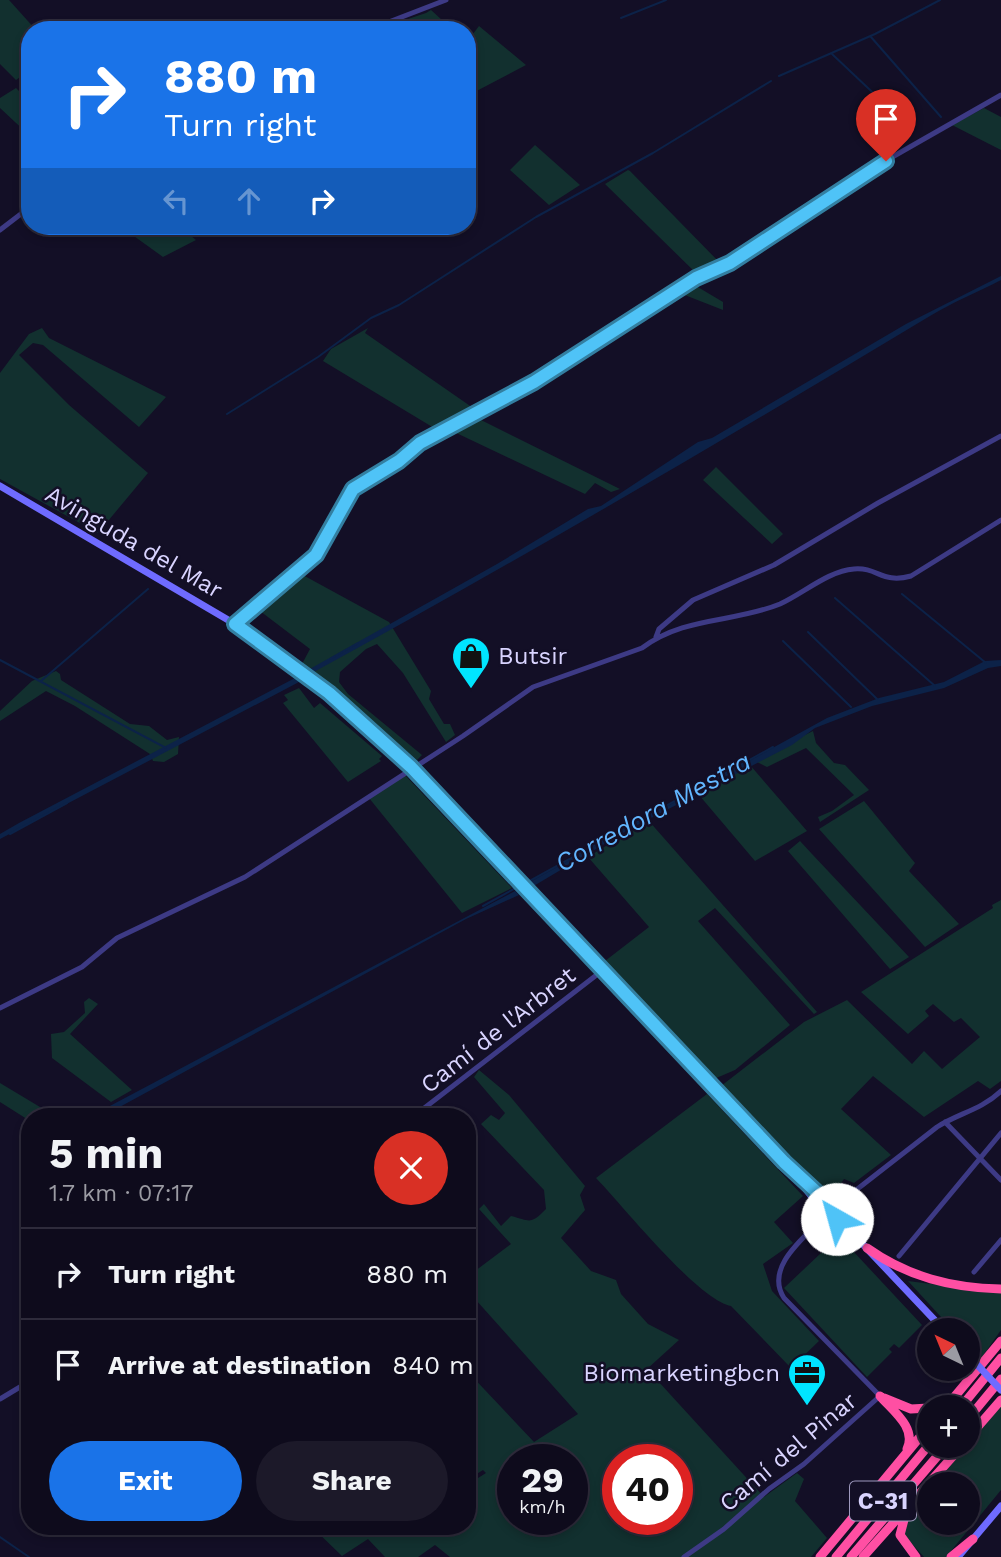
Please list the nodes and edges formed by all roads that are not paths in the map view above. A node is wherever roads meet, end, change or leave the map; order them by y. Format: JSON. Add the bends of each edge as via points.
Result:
{"nodes":[{"id":1,"x":446,"y":0,"type":"edge"},
{"id":2,"x":391,"y":21,"type":"edge"},
{"id":3,"x":1001,"y":95,"type":"edge"},
{"id":4,"x":21,"y":213,"type":"edge"},
{"id":5,"x":0,"y":230,"type":"edge"},
{"id":6,"x":1001,"y":436,"type":"edge"},
{"id":7,"x":0,"y":486,"type":"edge"},
{"id":8,"x":1001,"y":520,"type":"edge"},
{"id":9,"x":235,"y":624,"type":"junction"},
{"id":10,"x":656,"y":638,"type":"junction"},
{"id":11,"x":411,"y":767,"type":"junction"},
{"id":12,"x":604,"y":970,"type":"junction"},
{"id":13,"x":0,"y":1007,"type":"edge"},
{"id":14,"x":1001,"y":1091,"type":"edge"},
{"id":15,"x":424,"y":1108,"type":"edge"},
{"id":16,"x":945,"y":1122,"type":"junction"},
{"id":17,"x":1001,"y":1133,"type":"edge"},
{"id":18,"x":980,"y":1158,"type":"junction"},
{"id":19,"x":1001,"y":1180,"type":"edge"},
{"id":20,"x":831,"y":1214,"type":"junction"},
{"id":21,"x":821,"y":1228,"type":"junction"},
{"id":22,"x":855,"y":1236,"type":"junction"},
{"id":23,"x":807,"y":1237,"type":"junction"},
{"id":24,"x":1001,"y":1240,"type":"edge"},
{"id":25,"x":867,"y":1248,"type":"junction"},
{"id":26,"x":899,"y":1256,"type":"dead end"},
{"id":27,"x":974,"y":1272,"type":"dead end"},
{"id":28,"x":1001,"y":1289,"type":"edge"},
{"id":29,"x":933,"y":1318,"type":"edge"},
{"id":30,"x":1001,"y":1341,"type":"edge"},
{"id":31,"x":1001,"y":1358,"type":"edge"},
{"id":32,"x":980,"y":1368,"type":"edge"},
{"id":33,"x":1001,"y":1379,"type":"edge"},
{"id":34,"x":21,"y":1386,"type":"edge"},
{"id":35,"x":1001,"y":1390,"type":"edge"},
{"id":36,"x":957,"y":1394,"type":"edge"},
{"id":37,"x":971,"y":1395,"type":"edge"},
{"id":38,"x":880,"y":1396,"type":"junction"},
{"id":39,"x":0,"y":1399,"type":"edge"},
{"id":40,"x":1001,"y":1400,"type":"edge"},
{"id":41,"x":980,"y":1404,"type":"edge"},
{"id":42,"x":917,"y":1408,"type":"edge"},
{"id":43,"x":980,"y":1424,"type":"edge"},
{"id":44,"x":917,"y":1440,"type":"edge"},
{"id":45,"x":918,"y":1458,"type":"edge"},
{"id":46,"x":936,"y":1458,"type":"edge"},
{"id":47,"x":951,"y":1458,"type":"edge"},
{"id":48,"x":898,"y":1463,"type":"junction"},
{"id":49,"x":939,"y":1472,"type":"edge"},
{"id":50,"x":917,"y":1497,"type":"edge"},
{"id":51,"x":917,"y":1501,"type":"edge"},
{"id":52,"x":1001,"y":1506,"type":"edge"},
{"id":53,"x":973,"y":1539,"type":"junction"},
{"id":54,"x":684,"y":1557,"type":"edge"},
{"id":55,"x":820,"y":1557,"type":"edge"},
{"id":56,"x":836,"y":1557,"type":"edge"},
{"id":57,"x":851,"y":1557,"type":"edge"},
{"id":58,"x":863,"y":1557,"type":"edge"},
{"id":59,"x":916,"y":1557,"type":"edge"},
{"id":60,"x":951,"y":1557,"type":"edge"},
{"id":61,"x":958,"y":1557,"type":"edge"}],
"edges":[{"from":1,"to":2,"type":"street"},
{"from":3,"to":9,"type":"street","via":[[866,172],[844,191],[730,263],[696,278],[534,382],[420,443],[353,489],[316,555]]},
{"from":4,"to":5,"type":"street"},
{"from":6,"to":10,"type":"street","via":[[774,565],[693,600],[659,629]]},
{"from":7,"to":9,"type":"street","name":"Avinguda del Mar"},
{"from":8,"to":10,"type":"street","via":[[911,576],[894,580],[853,569],[780,603],[707,619]]},
{"from":9,"to":11,"type":"street","name":"Avinguda del Mar","via":[[300,670]]},
{"from":10,"to":11,"type":"street","via":[[642,648],[533,687]]},
{"from":11,"to":12,"type":"street","name":"Avinguda del Mar"},
{"from":11,"to":13,"type":"street","via":[[245,877],[117,938],[82,967]]},
{"from":12,"to":15,"type":"street","name":"Camí de l'Arbret"},
{"from":12,"to":20,"type":"street","name":"Avinguda del Mar"},
{"from":14,"to":16,"type":"street","via":[[985,1105]]},
{"from":16,"to":18,"type":"street"},
{"from":16,"to":20,"type":"street","via":[[870,1176]]},
{"from":17,"to":18,"type":"street"},
{"from":18,"to":19,"type":"street"},
{"from":18,"to":26,"type":"street"},
{"from":20,"to":21,"type":"street"},
{"from":20,"to":22,"type":"street","name":"Avinguda del Mar"},
{"from":20,"to":23,"type":"street"},
{"from":21,"to":22,"type":"street"},
{"from":21,"to":23,"type":"street"},
{"from":22,"to":25,"type":"street","name":"Avinguda del Mar"},
{"from":23,"to":38,"type":"street","via":[[790,1253],[778,1276],[780,1292]]},
{"from":24,"to":27,"type":"street"},
{"from":25,"to":28,"type":"highway","via":[[908,1273],[951,1284]]},
{"from":25,"to":29,"type":"street","name":"Avinguda del Mar"},
{"from":30,"to":36,"type":"highway"},
{"from":31,"to":37,"type":"highway"},
{"from":32,"to":35,"type":"street","bridge":true},
{"from":33,"to":41,"type":"highway"},
{"from":34,"to":39,"type":"street"},
{"from":38,"to":42,"type":"highway"},
{"from":38,"to":48,"type":"highway","via":[[910,1433],[909,1447]]},
{"from":38,"to":54,"type":"street","name":"Camí del Pinar"},
{"from":40,"to":43,"type":"highway"},
{"from":44,"to":48,"type":"highway"},
{"from":45,"to":56,"type":"highway","number":"C-31"},
{"from":46,"to":57,"type":"highway","number":"C-31"},
{"from":47,"to":49,"type":"highway"},
{"from":48,"to":55,"type":"highway"},
{"from":50,"to":58,"type":"highway"},
{"from":51,"to":59,"type":"highway","via":[[900,1529]]},
{"from":52,"to":53,"type":"street"},
{"from":53,"to":60,"type":"highway"},
{"from":53,"to":61,"type":"street"}]}
